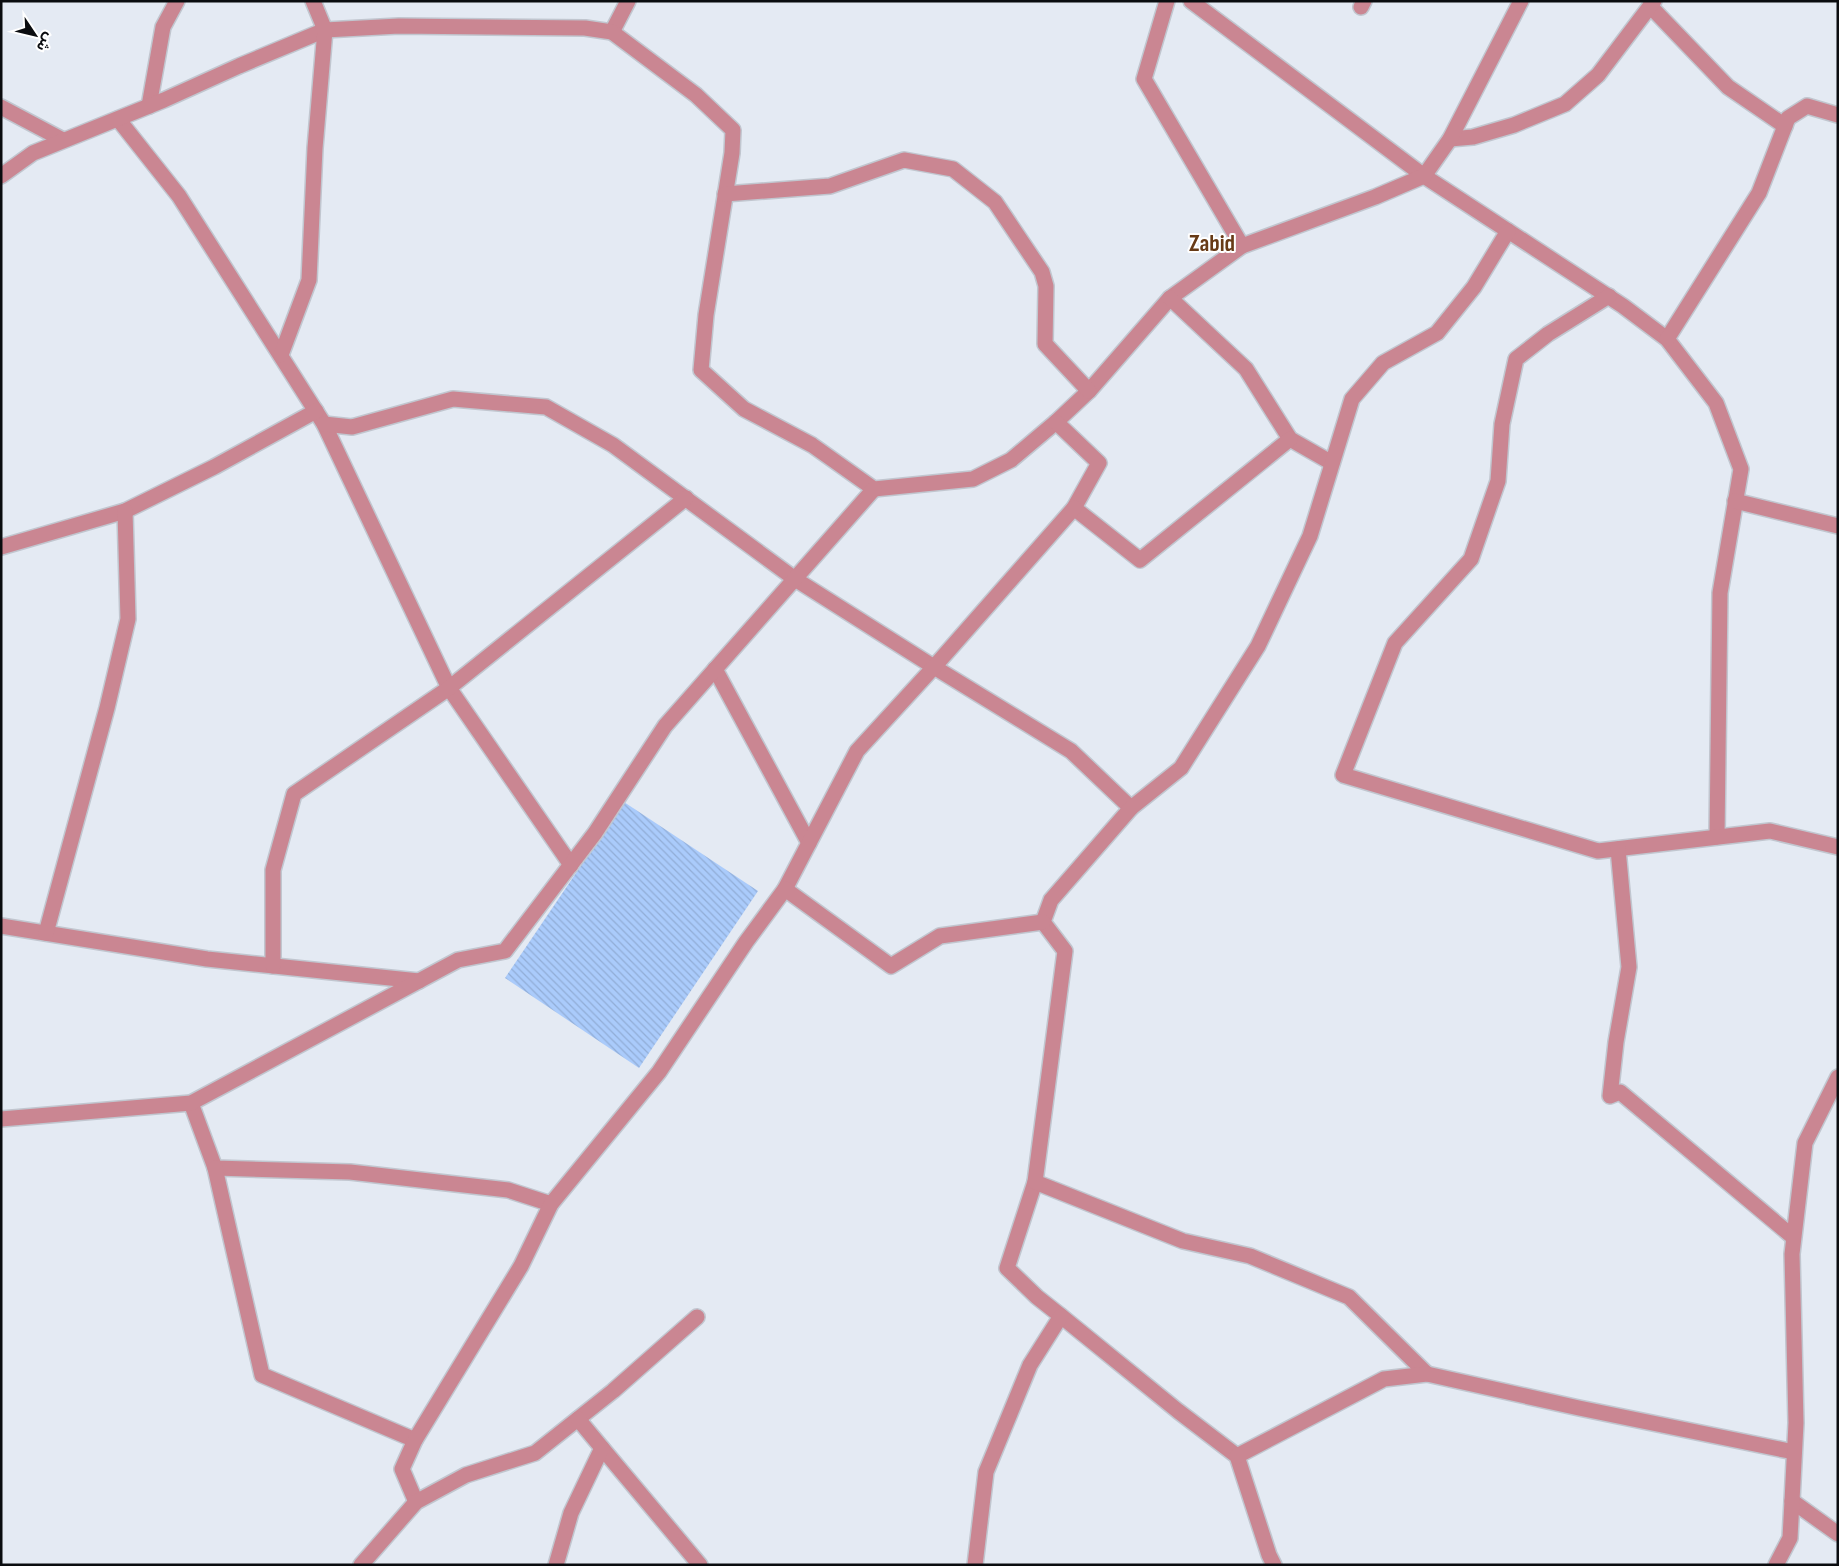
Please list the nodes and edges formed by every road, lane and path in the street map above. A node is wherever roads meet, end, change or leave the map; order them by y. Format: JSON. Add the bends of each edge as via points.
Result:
{"nodes":[{"id":1,"x":176,"y":1,"type":"edge"},
{"id":2,"x":313,"y":1,"type":"edge"},
{"id":3,"x":628,"y":1,"type":"edge"},
{"id":4,"x":1167,"y":1,"type":"edge"},
{"id":5,"x":1191,"y":1,"type":"edge"},
{"id":6,"x":1521,"y":1,"type":"edge"},
{"id":7,"x":1652,"y":4,"type":"edge"},
{"id":8,"x":325,"y":30,"type":"junction"},
{"id":9,"x":612,"y":32,"type":"junction"},
{"id":10,"x":149,"y":106,"type":"junction"},
{"id":11,"x":1,"y":107,"type":"edge"},
{"id":12,"x":1838,"y":115,"type":"edge"},
{"id":13,"x":118,"y":119,"type":"junction"},
{"id":14,"x":1785,"y":126,"type":"junction"},
{"id":15,"x":1450,"y":139,"type":"junction"},
{"id":16,"x":63,"y":140,"type":"junction"},
{"id":17,"x":1,"y":176,"type":"edge"},
{"id":18,"x":1424,"y":176,"type":"junction"},
{"id":19,"x":725,"y":194,"type":"junction"},
{"id":20,"x":1508,"y":231,"type":"junction"},
{"id":21,"x":1242,"y":246,"type":"junction"},
{"id":22,"x":1609,"y":296,"type":"junction"},
{"id":23,"x":1170,"y":298,"type":"junction"},
{"id":24,"x":1667,"y":340,"type":"junction"},
{"id":25,"x":282,"y":355,"type":"junction"},
{"id":26,"x":1088,"y":391,"type":"junction"},
{"id":27,"x":316,"y":411,"type":"junction"},
{"id":28,"x":1056,"y":422,"type":"junction"},
{"id":29,"x":324,"y":424,"type":"junction"},
{"id":30,"x":1290,"y":439,"type":"junction"},
{"id":31,"x":1332,"y":463,"type":"junction"},
{"id":32,"x":874,"y":489,"type":"junction"},
{"id":33,"x":686,"y":498,"type":"junction"},
{"id":34,"x":1735,"y":501,"type":"junction"},
{"id":35,"x":1074,"y":508,"type":"junction"},
{"id":36,"x":126,"y":511,"type":"junction"},
{"id":37,"x":1838,"y":526,"type":"edge"},
{"id":38,"x":1,"y":547,"type":"edge"},
{"id":39,"x":795,"y":579,"type":"junction"},
{"id":40,"x":934,"y":667,"type":"junction"},
{"id":41,"x":715,"y":669,"type":"junction"},
{"id":42,"x":450,"y":688,"type":"junction"},
{"id":43,"x":1131,"y":808,"type":"junction"},
{"id":44,"x":1717,"y":837,"type":"junction"},
{"id":45,"x":809,"y":843,"type":"junction"},
{"id":46,"x":1838,"y":847,"type":"edge"},
{"id":47,"x":1618,"y":849,"type":"junction"},
{"id":48,"x":571,"y":864,"type":"junction"},
{"id":49,"x":785,"y":889,"type":"junction"},
{"id":50,"x":1043,"y":922,"type":"junction"},
{"id":51,"x":1,"y":926,"type":"edge"},
{"id":52,"x":46,"y":933,"type":"junction"},
{"id":53,"x":273,"y":966,"type":"junction"},
{"id":54,"x":419,"y":981,"type":"junction"},
{"id":55,"x":1838,"y":1077,"type":"edge"},
{"id":56,"x":190,"y":1103,"type":"junction"},
{"id":57,"x":1,"y":1119,"type":"edge"},
{"id":58,"x":215,"y":1168,"type":"junction"},
{"id":59,"x":1035,"y":1182,"type":"junction"},
{"id":60,"x":551,"y":1204,"type":"junction"},
{"id":61,"x":1794,"y":1237,"type":"junction"},
{"id":62,"x":1060,"y":1316,"type":"junction"},
{"id":63,"x":697,"y":1317,"type":"dead end"},
{"id":64,"x":1427,"y":1374,"type":"junction"},
{"id":65,"x":578,"y":1419,"type":"junction"},
{"id":66,"x":415,"y":1440,"type":"junction"},
{"id":67,"x":602,"y":1448,"type":"junction"},
{"id":68,"x":1794,"y":1452,"type":"junction"},
{"id":69,"x":1237,"y":1456,"type":"junction"},
{"id":70,"x":1792,"y":1501,"type":"junction"},
{"id":71,"x":416,"y":1502,"type":"junction"},
{"id":72,"x":1838,"y":1534,"type":"edge"},
{"id":73,"x":361,"y":1565,"type":"edge"},
{"id":74,"x":556,"y":1565,"type":"edge"},
{"id":75,"x":700,"y":1565,"type":"edge"},
{"id":76,"x":975,"y":1565,"type":"edge"},
{"id":77,"x":1274,"y":1565,"type":"edge"},
{"id":78,"x":1776,"y":1565,"type":"edge"}],
"edges":[{"from":1,"to":10,"type":"street","via":[[163,27]]},
{"from":2,"to":8,"type":"street"},
{"from":3,"to":9,"type":"street"},
{"from":4,"to":21,"type":"street","via":[[1144,79]]},
{"from":5,"to":18,"type":"street"},
{"from":6,"to":15,"type":"street"},
{"from":7,"to":14,"type":"street","via":[[1728,87]]},
{"from":7,"to":15,"type":"street","via":[[1598,75],[1565,104],[1514,125],[1473,137]]},
{"from":8,"to":9,"type":"street","via":[[408,26],[585,28]]},
{"from":8,"to":10,"type":"street"},
{"from":8,"to":25,"type":"street","via":[[309,280]]},
{"from":9,"to":19,"type":"street","via":[[696,95],[733,130]]},
{"from":10,"to":13,"type":"street"},
{"from":11,"to":16,"type":"street"},
{"from":12,"to":14,"type":"street","via":[[1807,106],[1788,118]]},
{"from":13,"to":16,"type":"street"},
{"from":13,"to":25,"type":"street","via":[[180,196]]},
{"from":14,"to":24,"type":"street","via":[[1760,193]]},
{"from":15,"to":18,"type":"street"},
{"from":16,"to":17,"type":"street","via":[[33,153]]},
{"from":18,"to":20,"type":"street"},
{"from":18,"to":21,"type":"street"},
{"from":19,"to":26,"type":"street","via":[[830,186],[904,160],[953,169],[995,202],[1042,272],[1046,286],[1045,344]]},
{"from":19,"to":32,"type":"street","via":[[701,370],[744,409],[812,445]]},
{"from":20,"to":22,"type":"street"},
{"from":20,"to":31,"type":"street","via":[[1474,287],[1437,333],[1383,363],[1352,399]]},
{"from":21,"to":23,"type":"street"},
{"from":22,"to":24,"type":"street"},
{"from":22,"to":47,"type":"street","via":[[1548,334],[1516,359],[1502,424],[1498,481],[1471,559],[1395,643],[1343,775],[1598,851]]},
{"from":23,"to":26,"type":"street"},
{"from":23,"to":30,"type":"street","via":[[1246,368]]},
{"from":24,"to":34,"type":"street","via":[[1716,403],[1741,469]]},
{"from":25,"to":27,"type":"street"},
{"from":26,"to":28,"type":"street"},
{"from":27,"to":29,"type":"street"},
{"from":27,"to":36,"type":"street"},
{"from":28,"to":32,"type":"street","via":[[1011,460],[973,478]]},
{"from":28,"to":35,"type":"street","via":[[1099,463]]},
{"from":29,"to":33,"type":"street","via":[[352,427],[453,399],[546,407],[613,445]]},
{"from":29,"to":42,"type":"street"},
{"from":30,"to":31,"type":"street"},
{"from":30,"to":35,"type":"street","via":[[1140,560]]},
{"from":31,"to":43,"type":"street","via":[[1310,536],[1258,646],[1181,768]]},
{"from":32,"to":39,"type":"street"},
{"from":33,"to":39,"type":"street"},
{"from":33,"to":42,"type":"street"},
{"from":34,"to":37,"type":"street"},
{"from":34,"to":44,"type":"street","via":[[1720,593]]},
{"from":35,"to":40,"type":"street"},
{"from":36,"to":38,"type":"street"},
{"from":36,"to":52,"type":"street","via":[[128,619]]},
{"from":39,"to":40,"type":"street"},
{"from":39,"to":41,"type":"street"},
{"from":40,"to":43,"type":"street","via":[[1071,751]]},
{"from":40,"to":45,"type":"street","via":[[857,751]]},
{"from":41,"to":45,"type":"street"},
{"from":41,"to":48,"type":"street","via":[[665,726],[596,832]]},
{"from":42,"to":48,"type":"street"},
{"from":42,"to":53,"type":"street","via":[[294,794],[273,870]]},
{"from":43,"to":50,"type":"street","via":[[1051,900]]},
{"from":44,"to":46,"type":"street","via":[[1770,831]]},
{"from":44,"to":47,"type":"street"},
{"from":45,"to":49,"type":"street"},
{"from":47,"to":61,"type":"street","via":[[1629,967],[1610,1096],[1620,1092]]},
{"from":48,"to":54,"type":"street","via":[[505,951],[458,960]]},
{"from":49,"to":50,"type":"street","via":[[891,966],[940,936]]},
{"from":49,"to":60,"type":"street","via":[[659,1072]]},
{"from":50,"to":59,"type":"street","via":[[1065,951]]},
{"from":51,"to":52,"type":"street"},
{"from":52,"to":53,"type":"street","via":[[207,959]]},
{"from":53,"to":54,"type":"street"},
{"from":54,"to":56,"type":"street"},
{"from":55,"to":61,"type":"street","via":[[1806,1143]]},
{"from":56,"to":57,"type":"street"},
{"from":56,"to":58,"type":"street"},
{"from":58,"to":60,"type":"street","via":[[350,1172],[508,1190]]},
{"from":58,"to":66,"type":"street","via":[[262,1375]]},
{"from":59,"to":62,"type":"street","via":[[1007,1268]]},
{"from":59,"to":64,"type":"street","via":[[1183,1241],[1250,1256],[1349,1297]]},
{"from":60,"to":66,"type":"street","via":[[521,1266]]},
{"from":61,"to":68,"type":"street"},
{"from":62,"to":69,"type":"street"},
{"from":62,"to":76,"type":"street","via":[[1030,1365],[986,1472]]},
{"from":63,"to":65,"type":"street"},
{"from":64,"to":68,"type":"street"},
{"from":64,"to":69,"type":"street","via":[[1384,1379]]},
{"from":65,"to":67,"type":"street"},
{"from":65,"to":71,"type":"street","via":[[534,1453],[466,1475]]},
{"from":66,"to":71,"type":"street","via":[[402,1469]]},
{"from":67,"to":74,"type":"street","via":[[571,1513]]},
{"from":67,"to":75,"type":"street"},
{"from":68,"to":70,"type":"street"},
{"from":69,"to":77,"type":"street"},
{"from":70,"to":72,"type":"street"},
{"from":70,"to":78,"type":"street","via":[[1790,1538]]},
{"from":71,"to":73,"type":"street"}]}
